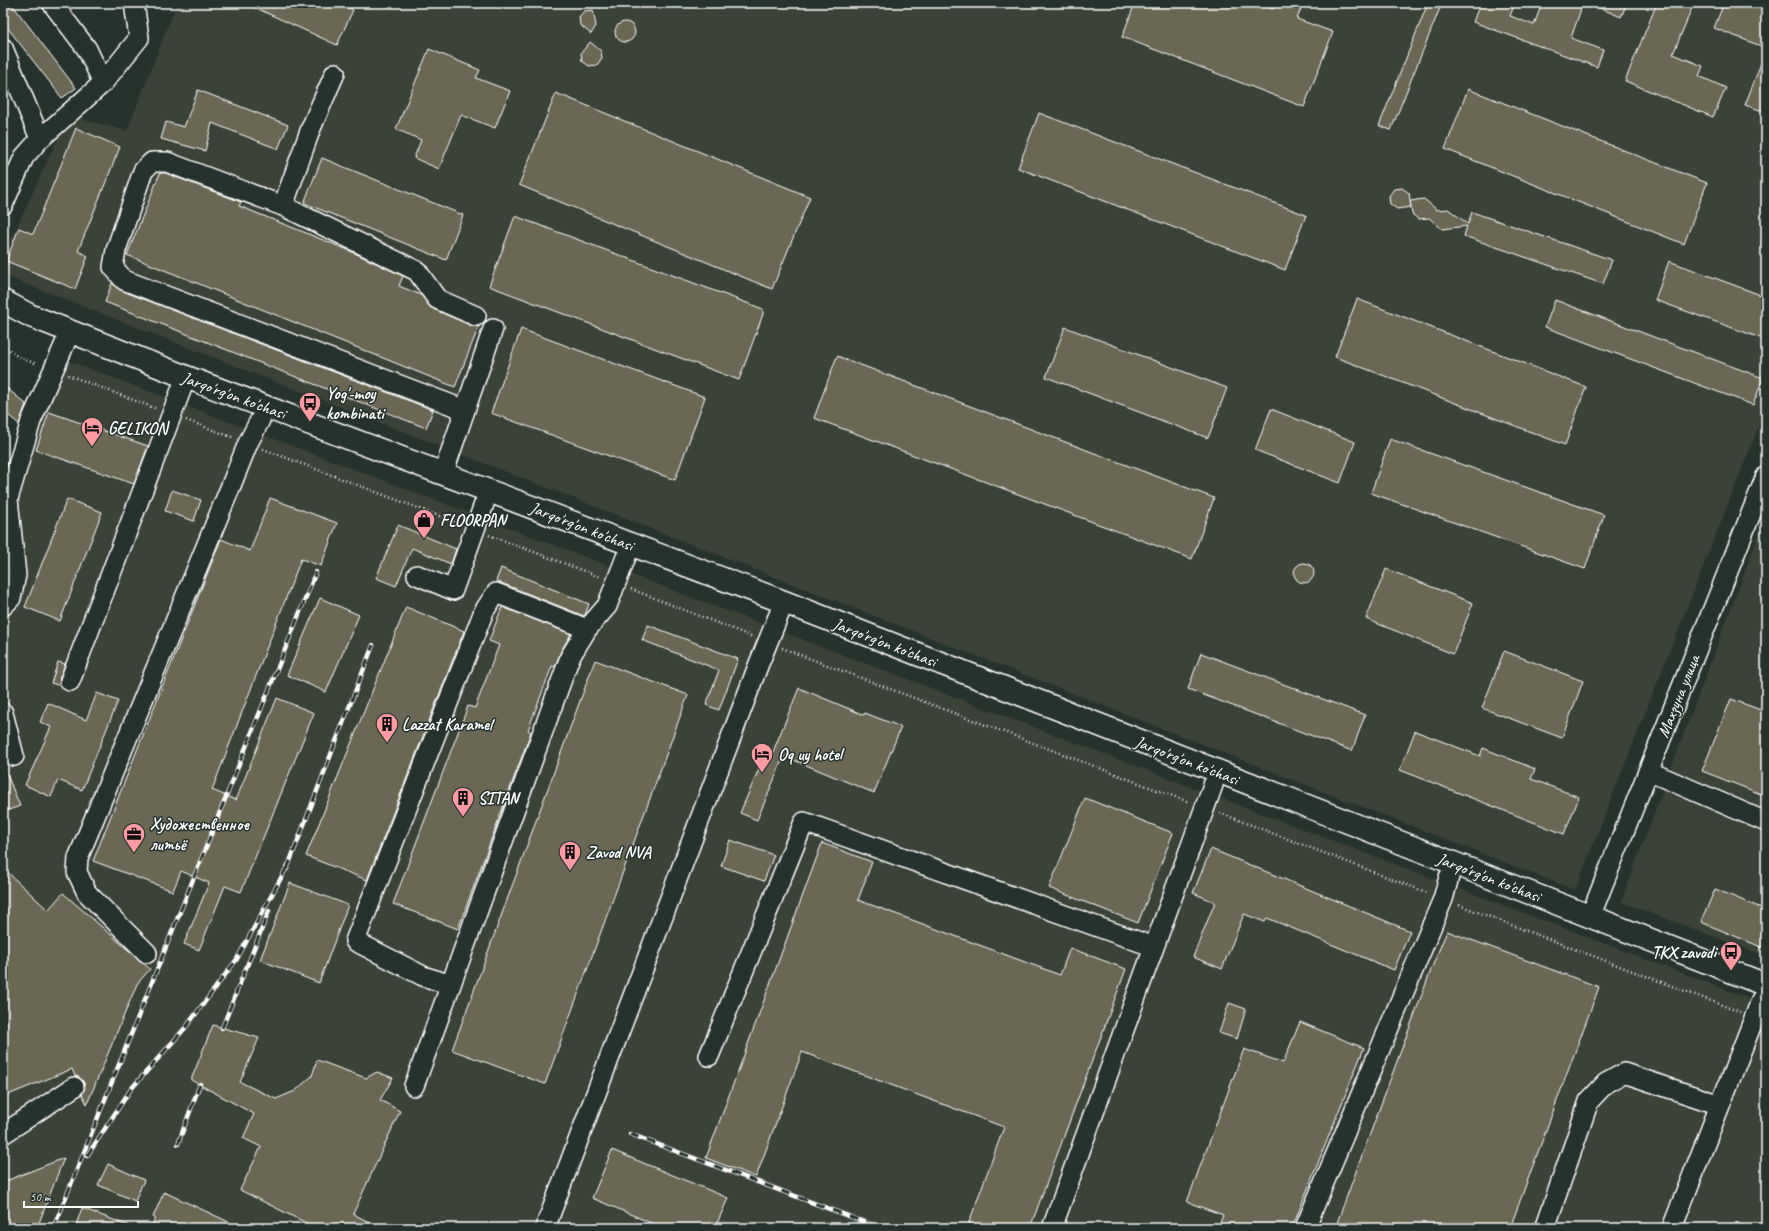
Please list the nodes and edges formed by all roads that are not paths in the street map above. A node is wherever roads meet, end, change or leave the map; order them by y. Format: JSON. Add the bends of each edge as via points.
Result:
{"nodes":[{"id":1,"x":52,"y":3,"type":"edge"},
{"id":2,"x":134,"y":3,"type":"edge"},
{"id":3,"x":3,"y":48,"type":"edge"},
{"id":4,"x":335,"y":73,"type":"dead end"},
{"id":5,"x":103,"y":83,"type":"junction"},
{"id":6,"x":40,"y":139,"type":"junction"},
{"id":7,"x":3,"y":205,"type":"edge"},
{"id":8,"x":283,"y":206,"type":"junction"},
{"id":9,"x":3,"y":301,"type":"edge"},
{"id":10,"x":476,"y":316,"type":"dead end"},
{"id":11,"x":3,"y":317,"type":"edge"},
{"id":12,"x":494,"y":329,"type":"dead end"},
{"id":13,"x":67,"y":338,"type":"junction"},
{"id":14,"x":183,"y":383,"type":"junction"},
{"id":15,"x":465,"y":410,"type":"junction"},
{"id":16,"x":260,"y":420,"type":"junction"},
{"id":17,"x":442,"y":474,"type":"junction"},
{"id":18,"x":1766,"y":476,"type":"edge"},
{"id":19,"x":484,"y":504,"type":"junction"},
{"id":20,"x":626,"y":557,"type":"junction"},
{"id":21,"x":417,"y":575,"type":"dead end"},
{"id":22,"x":3,"y":606,"type":"edge"},
{"id":23,"x":781,"y":608,"type":"junction"},
{"id":24,"x":587,"y":629,"type":"junction"},
{"id":25,"x":70,"y":681,"type":"dead end"},
{"id":26,"x":3,"y":713,"type":"edge"},
{"id":27,"x":14,"y":756,"type":"dead end"},
{"id":28,"x":1648,"y":770,"type":"junction"},
{"id":29,"x":1214,"y":785,"type":"junction"},
{"id":30,"x":1766,"y":822,"type":"edge"},
{"id":31,"x":1450,"y":877,"type":"junction"},
{"id":32,"x":1587,"y":923,"type":"junction"},
{"id":33,"x":1154,"y":947,"type":"junction"},
{"id":34,"x":147,"y":953,"type":"dead end"},
{"id":35,"x":450,"y":985,"type":"junction"},
{"id":36,"x":1762,"y":1000,"type":"edge"},
{"id":37,"x":709,"y":1056,"type":"dead end"},
{"id":38,"x":414,"y":1086,"type":"dead end"},
{"id":39,"x":74,"y":1087,"type":"dead end"},
{"id":40,"x":1720,"y":1105,"type":"junction"},
{"id":41,"x":3,"y":1134,"type":"edge"},
{"id":42,"x":545,"y":1228,"type":"edge"},
{"id":43,"x":1052,"y":1228,"type":"edge"},
{"id":44,"x":1305,"y":1228,"type":"edge"},
{"id":45,"x":1545,"y":1228,"type":"edge"},
{"id":46,"x":1672,"y":1228,"type":"edge"}],
"edges":[{"from":1,"to":5,"type":"street","via":[[87,49]]},
{"from":2,"to":5,"type":"street","via":[[139,38]]},
{"from":3,"to":6,"type":"street"},
{"from":4,"to":8,"type":"street","via":[[311,128]]},
{"from":5,"to":6,"type":"street"},
{"from":6,"to":7,"type":"street","via":[[24,157]]},
{"from":8,"to":10,"type":"street","via":[[417,271],[437,299]]},
{"from":8,"to":15,"type":"street","via":[[167,162],[152,162],[143,171],[113,266],[124,280]]},
{"from":9,"to":13,"type":"main road","name":"Jarqo'rg'on ko'chasi"},
{"from":11,"to":13,"type":"main road","name":"Jarqo'rg'on ko'chasi","via":[[25,328]]},
{"from":12,"to":15,"type":"street"},
{"from":13,"to":14,"type":"main road","name":"Jarqo'rg'on ko'chasi"},
{"from":13,"to":22,"type":"street","via":[[31,421],[8,499],[16,575],[11,598]]},
{"from":14,"to":16,"type":"main road","name":"Jarqo'rg'on ko'chasi"},
{"from":14,"to":17,"type":"main road","name":"Jarqo'rg'on ko'chasi"},
{"from":14,"to":25,"type":"street"},
{"from":15,"to":17,"type":"street"},
{"from":16,"to":19,"type":"main road","name":"Jarqo'rg'on ko'chasi"},
{"from":16,"to":34,"type":"street","via":[[248,443],[78,858],[77,872],[86,893]]},
{"from":17,"to":23,"type":"main road","name":"Jarqo'rg'on ko'chasi"},
{"from":18,"to":28,"type":"street","name":"Махзуна улица"},
{"from":19,"to":20,"type":"main road","name":"Jarqo'rg'on ko'chasi"},
{"from":19,"to":21,"type":"street","via":[[453,590]]},
{"from":20,"to":23,"type":"main road","name":"Jarqo'rg'on ko'chasi"},
{"from":20,"to":24,"type":"street","via":[[607,606]]},
{"from":23,"to":29,"type":"main road","name":"Jarqo'rg'on ko'chasi"},
{"from":23,"to":32,"type":"main road","name":"Jarqo'rg'on ko'chasi"},
{"from":23,"to":42,"type":"street"},
{"from":24,"to":35,"type":"street","via":[[570,657]]},
{"from":24,"to":35,"type":"street","via":[[496,593],[484,611],[355,941],[423,976]]},
{"from":26,"to":27,"type":"street"},
{"from":28,"to":30,"type":"street"},
{"from":28,"to":32,"type":"street","name":"Махзуна улица"},
{"from":29,"to":31,"type":"main road","name":"Jarqo'rg'on ko'chasi"},
{"from":29,"to":33,"type":"street"},
{"from":31,"to":32,"type":"main road","name":"Jarqo'rg'on ko'chasi"},
{"from":31,"to":44,"type":"street"},
{"from":32,"to":36,"type":"main road","name":"Jarqo'rg'on ko'chasi"},
{"from":33,"to":37,"type":"street","via":[[804,822]]},
{"from":33,"to":43,"type":"street"},
{"from":35,"to":38,"type":"street"},
{"from":36,"to":40,"type":"street"},
{"from":39,"to":41,"type":"street"},
{"from":40,"to":45,"type":"street","via":[[1624,1073],[1606,1083],[1589,1102]]},
{"from":40,"to":46,"type":"street"}]}
